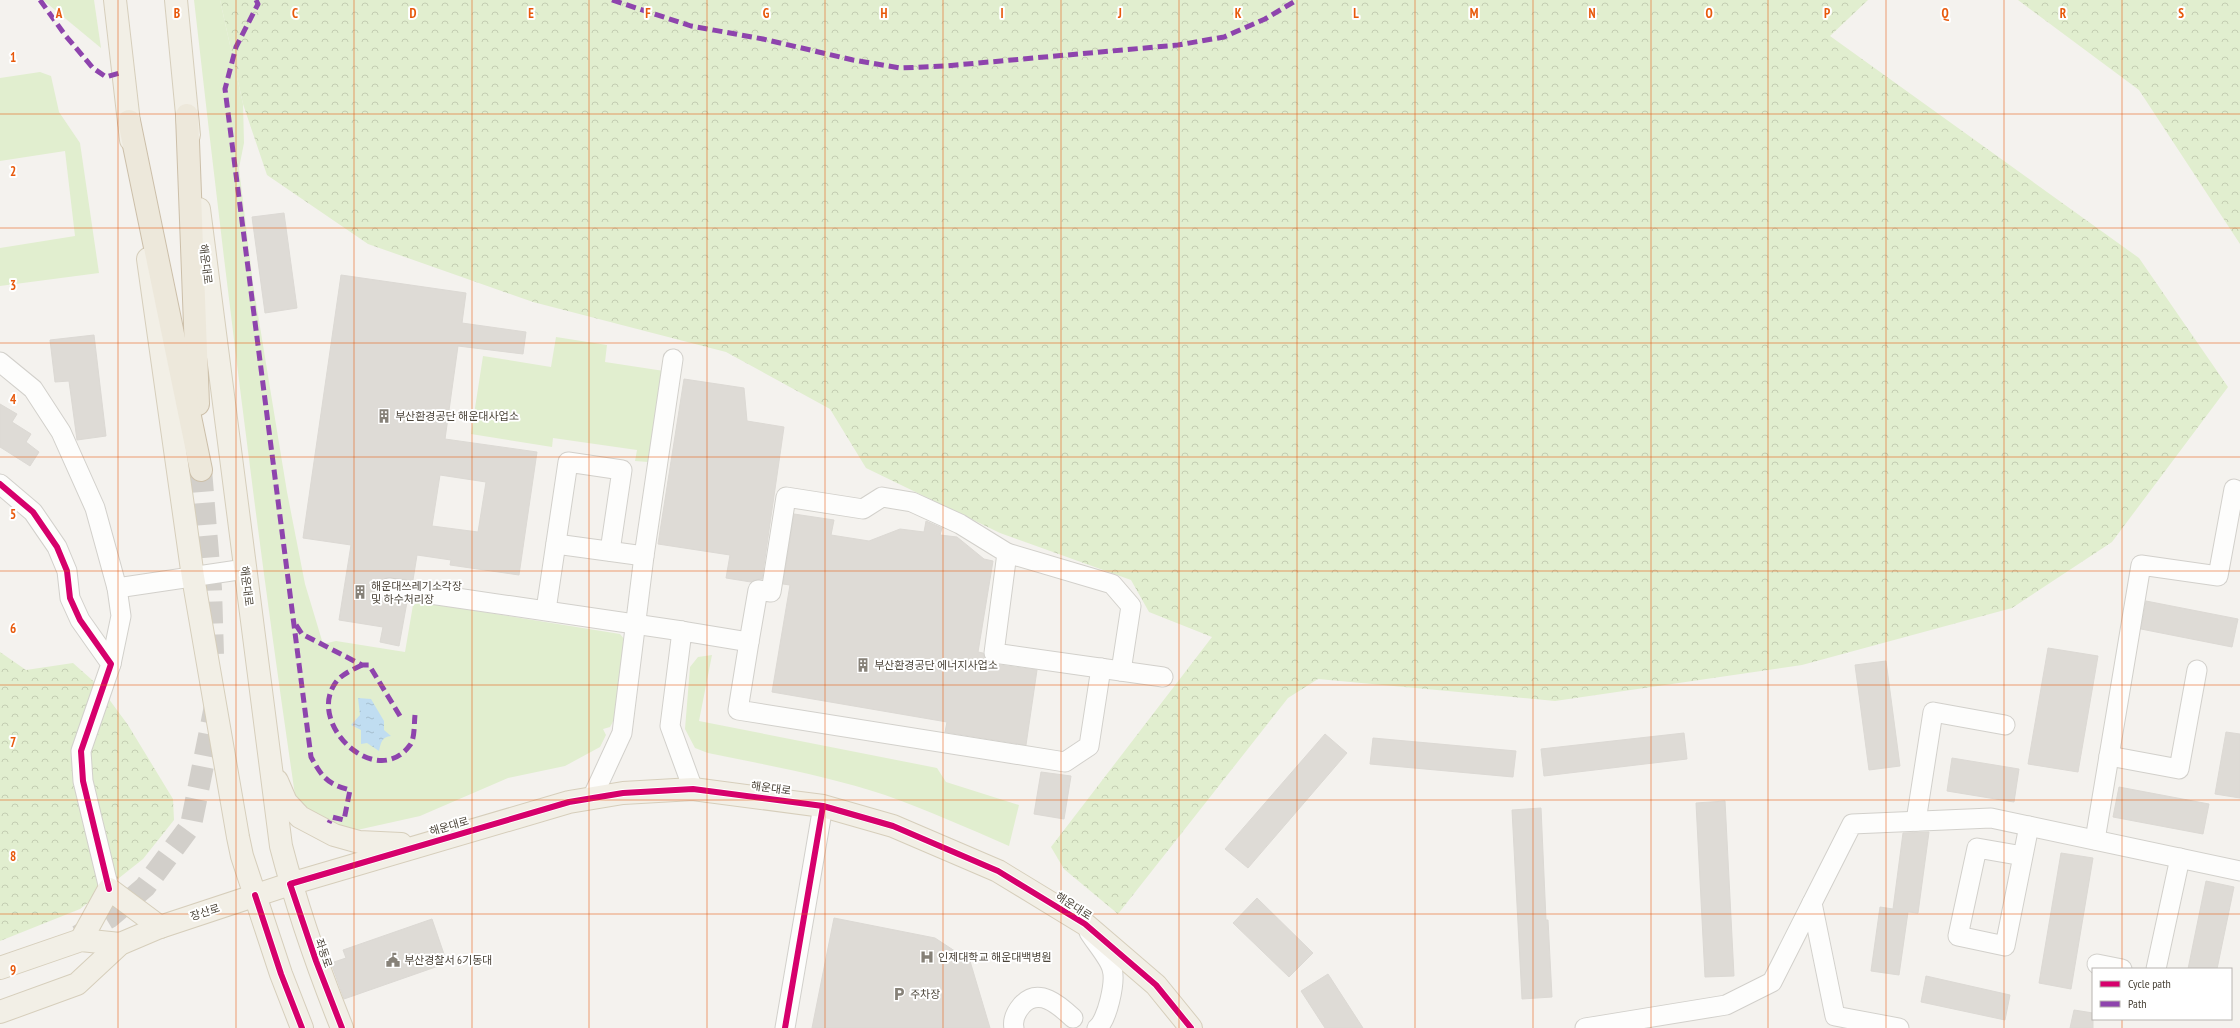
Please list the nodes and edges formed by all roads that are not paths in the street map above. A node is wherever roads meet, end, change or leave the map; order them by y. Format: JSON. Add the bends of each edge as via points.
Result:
{"nodes":[{"id":1,"x":115,"y":0,"type":"edge"},
{"id":2,"x":176,"y":0,"type":"edge"},
{"id":3,"x":187,"y":116,"type":"junction"},
{"id":4,"x":129,"y":121,"type":"junction"},
{"id":5,"x":673,"y":359,"type":"dead end"},
{"id":6,"x":0,"y":362,"type":"edge"},
{"id":7,"x":0,"y":484,"type":"edge"},
{"id":8,"x":2234,"y":489,"type":"dead end"},
{"id":9,"x":556,"y":544,"type":"junction"},
{"id":10,"x":610,"y":551,"type":"junction"},
{"id":11,"x":1007,"y":553,"type":"junction"},
{"id":12,"x":644,"y":556,"type":"junction"},
{"id":13,"x":245,"y":569,"type":"junction"},
{"id":14,"x":193,"y":577,"type":"junction"},
{"id":15,"x":117,"y":588,"type":"junction"},
{"id":16,"x":389,"y":588,"type":"dead end"},
{"id":17,"x":546,"y":610,"type":"junction"},
{"id":18,"x":635,"y":624,"type":"junction"},
{"id":19,"x":682,"y":631,"type":"junction"},
{"id":20,"x":749,"y":642,"type":"junction"},
{"id":21,"x":111,"y":664,"type":"junction"},
{"id":22,"x":1101,"y":668,"type":"junction"},
{"id":23,"x":2197,"y":670,"type":"dead end"},
{"id":24,"x":1121,"y":671,"type":"junction"},
{"id":25,"x":1163,"y":677,"type":"dead end"},
{"id":26,"x":2005,"y":725,"type":"dead end"},
{"id":27,"x":2109,"y":756,"type":"junction"},
{"id":28,"x":270,"y":765,"type":"junction"},
{"id":29,"x":693,"y":789,"type":"junction"},
{"id":30,"x":592,"y":798,"type":"junction"},
{"id":31,"x":823,"y":806,"type":"junction"},
{"id":32,"x":1916,"y":821,"type":"junction"},
{"id":33,"x":2029,"y":826,"type":"junction"},
{"id":34,"x":2095,"y":840,"type":"junction"},
{"id":35,"x":420,"y":844,"type":"junction"},
{"id":36,"x":2023,"y":856,"type":"junction"},
{"id":37,"x":2180,"y":858,"type":"junction"},
{"id":38,"x":2240,"y":871,"type":"edge"},
{"id":39,"x":290,"y":884,"type":"junction"},
{"id":40,"x":109,"y":889,"type":"junction"},
{"id":41,"x":255,"y":895,"type":"junction"},
{"id":42,"x":1812,"y":903,"type":"junction"},
{"id":43,"x":1084,"y":924,"type":"junction"},
{"id":44,"x":160,"y":927,"type":"junction"},
{"id":45,"x":81,"y":940,"type":"junction"},
{"id":46,"x":120,"y":944,"type":"junction"},
{"id":47,"x":2097,"y":964,"type":"dead end"},
{"id":48,"x":0,"y":968,"type":"edge"},
{"id":49,"x":2117,"y":968,"type":"edge"},
{"id":50,"x":2156,"y":968,"type":"edge"},
{"id":51,"x":0,"y":1012,"type":"edge"},
{"id":52,"x":1073,"y":1018,"type":"dead end"},
{"id":53,"x":302,"y":1028,"type":"edge"},
{"id":54,"x":342,"y":1028,"type":"edge"},
{"id":55,"x":785,"y":1028,"type":"edge"},
{"id":56,"x":1014,"y":1028,"type":"edge"},
{"id":57,"x":1097,"y":1028,"type":"edge"},
{"id":58,"x":1191,"y":1028,"type":"edge"},
{"id":59,"x":1585,"y":1028,"type":"edge"},
{"id":60,"x":1899,"y":1028,"type":"edge"}],
"edges":[{"from":1,"to":4,"type":"main road"},
{"from":2,"to":3,"type":"main road","name":"해운대로"},
{"from":3,"to":4,"type":"highway","via":[[201,470]]},
{"from":3,"to":13,"type":"main road","name":"해운대로"},
{"from":4,"to":14,"type":"main road"},
{"from":5,"to":12,"type":"street"},
{"from":6,"to":15,"type":"street","via":[[33,390],[61,432],[95,508]]},
{"from":7,"to":21,"type":"street","via":[[32,512],[57,547],[67,571],[70,598],[80,620]]},
{"from":8,"to":27,"type":"street","via":[[2218,576],[2141,565]]},
{"from":9,"to":10,"type":"street"},
{"from":9,"to":10,"type":"street","via":[[568,462],[622,470]]},
{"from":9,"to":17,"type":"street"},
{"from":10,"to":12,"type":"street"},
{"from":11,"to":20,"type":"street","via":[[960,524],[912,502],[882,496],[863,509],[786,497],[771,592],[758,590]]},
{"from":11,"to":22,"type":"street","via":[[994,653]]},
{"from":11,"to":24,"type":"street","via":[[1112,584],[1131,606]]},
{"from":12,"to":18,"type":"street"},
{"from":13,"to":14,"type":"street"},
{"from":13,"to":28,"type":"main road","name":"해운대로"},
{"from":14,"to":15,"type":"street"},
{"from":14,"to":41,"type":"main road","via":[[238,837]]},
{"from":15,"to":21,"type":"street","via":[[121,616]]},
{"from":16,"to":17,"type":"street"},
{"from":17,"to":18,"type":"street"},
{"from":18,"to":19,"type":"street"},
{"from":18,"to":30,"type":"street","via":[[622,733]]},
{"from":19,"to":20,"type":"street"},
{"from":19,"to":29,"type":"street","via":[[670,726]]},
{"from":20,"to":22,"type":"street","via":[[738,710],[1065,762],[1089,746]]},
{"from":21,"to":40,"type":"street","via":[[81,751],[83,781]]},
{"from":22,"to":24,"type":"street"},
{"from":23,"to":27,"type":"street","via":[[2179,769]]},
{"from":24,"to":25,"type":"street"},
{"from":26,"to":32,"type":"street","via":[[1933,712]]},
{"from":27,"to":34,"type":"street"},
{"from":28,"to":35,"type":"main road","via":[[286,802],[300,817],[334,835],[359,842]]},
{"from":28,"to":39,"type":"main road","name":"해운대로","via":[[281,846]]},
{"from":29,"to":30,"type":"main road","name":"해운대로","via":[[622,793]]},
{"from":29,"to":31,"type":"main road","name":"해운대로"},
{"from":30,"to":35,"type":"main road","name":"해운대로","via":[[569,802]]},
{"from":31,"to":43,"type":"main road","name":"해운대로","via":[[893,826],[998,871]]},
{"from":31,"to":55,"type":"street"},
{"from":32,"to":33,"type":"street","via":[[1991,818]]},
{"from":32,"to":42,"type":"street","via":[[1852,824]]},
{"from":33,"to":34,"type":"street"},
{"from":33,"to":36,"type":"street"},
{"from":34,"to":37,"type":"street"},
{"from":35,"to":39,"type":"main road","name":"해운대로"},
{"from":36,"to":36,"type":"street","via":[[2005,946],[1958,936],[1977,848]]},
{"from":37,"to":38,"type":"street"},
{"from":37,"to":50,"type":"street"},
{"from":39,"to":41,"type":"main road","name":"장산로"},
{"from":39,"to":54,"type":"main road","name":"좌동로"},
{"from":40,"to":44,"type":"main road"},
{"from":40,"to":45,"type":"main road"},
{"from":41,"to":44,"type":"main road","name":"장산로"},
{"from":41,"to":53,"type":"main road"},
{"from":42,"to":59,"type":"street","via":[[1772,982],[1726,1005]]},
{"from":42,"to":60,"type":"street","via":[[1835,1016]]},
{"from":43,"to":57,"type":"street","via":[[1112,970],[1110,1000],[1102,1025]]},
{"from":43,"to":58,"type":"main road","name":"해운대로","via":[[1156,985]]},
{"from":44,"to":46,"type":"main road","name":"장산로"},
{"from":45,"to":46,"type":"main road"},
{"from":45,"to":48,"type":"main road"},
{"from":46,"to":51,"type":"main road","via":[[77,984]]},
{"from":47,"to":49,"type":"street"},
{"from":52,"to":56,"type":"street","via":[[1051,1000],[1039,997],[1027,1000],[1016,1011]]}]}
